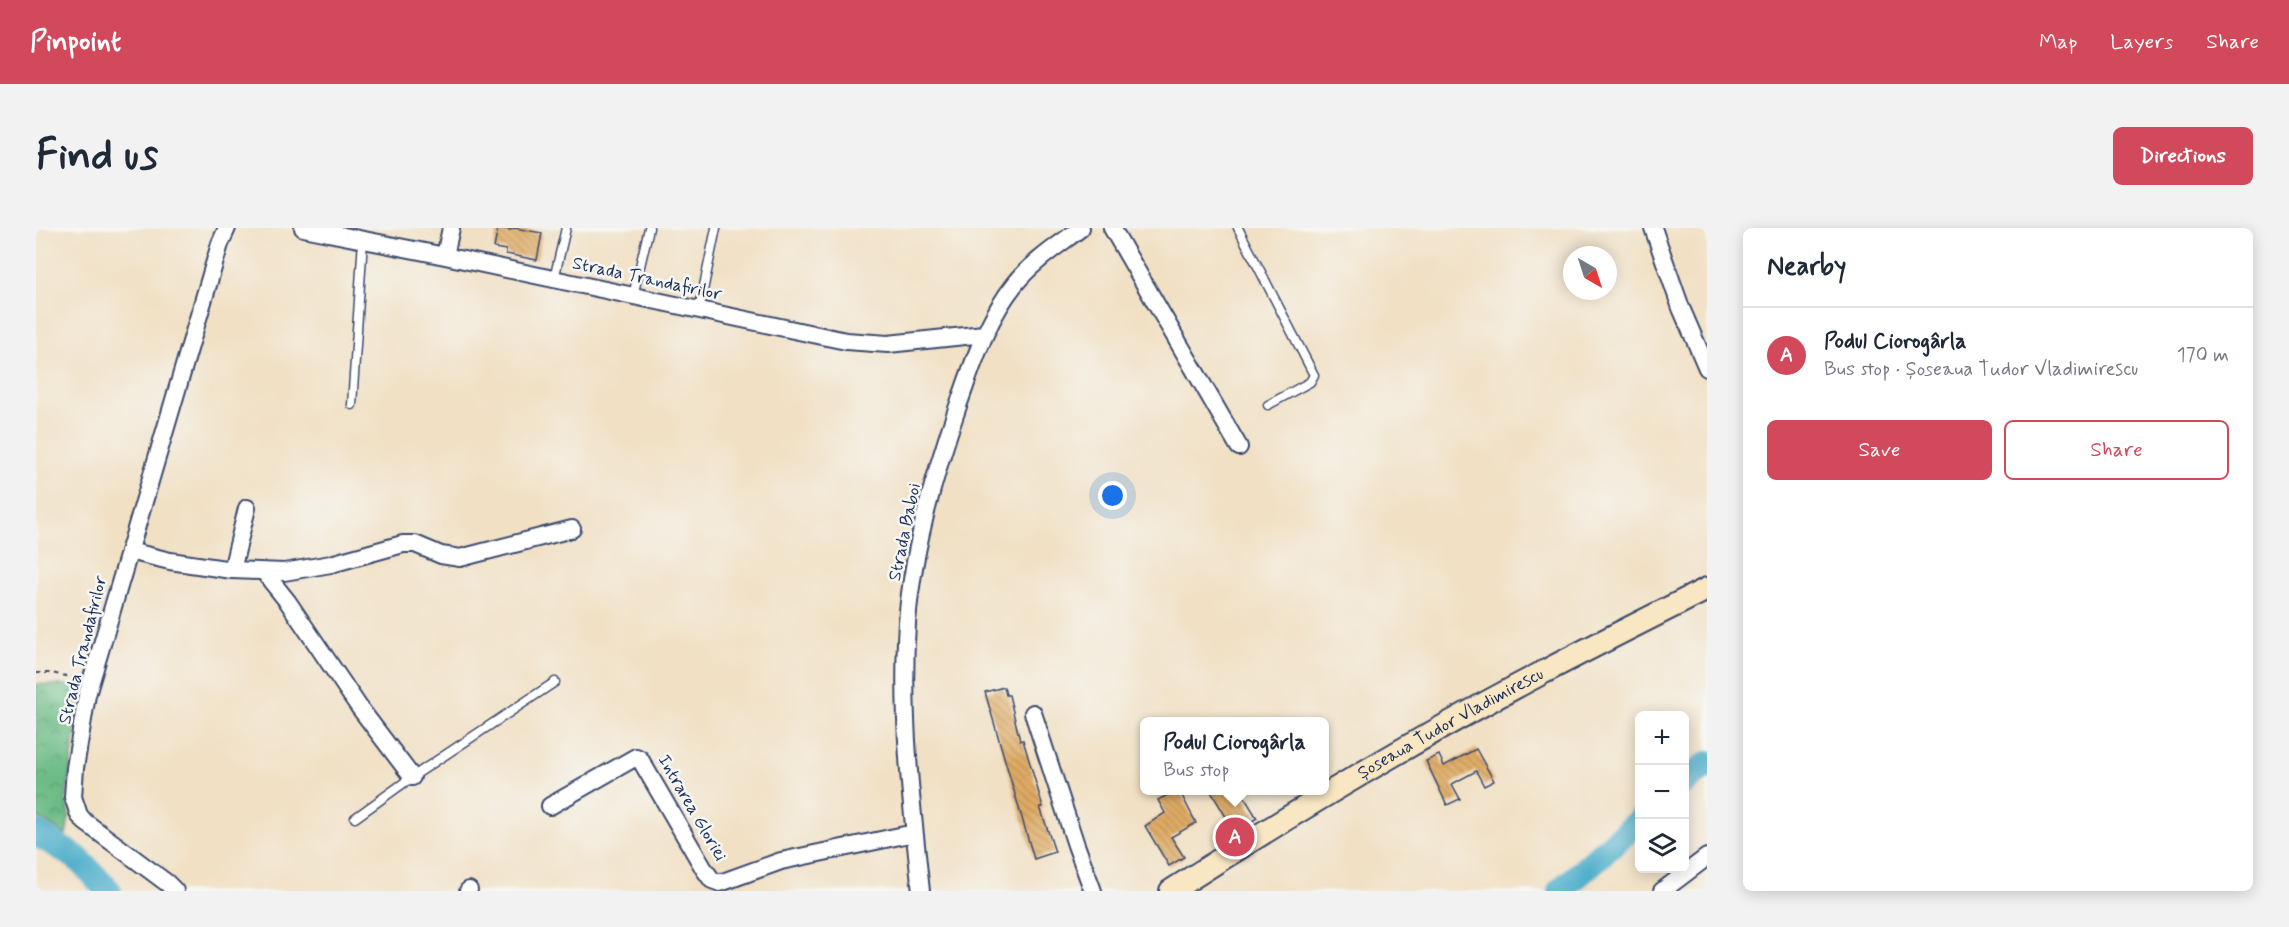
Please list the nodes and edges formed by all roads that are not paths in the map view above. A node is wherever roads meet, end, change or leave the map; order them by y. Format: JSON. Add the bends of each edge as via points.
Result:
{"nodes":[{"id":1,"x":227,"y":228,"type":"edge"},
{"id":2,"x":303,"y":228,"type":"edge"},
{"id":3,"x":451,"y":228,"type":"edge"},
{"id":4,"x":566,"y":228,"type":"edge"},
{"id":5,"x":649,"y":228,"type":"edge"},
{"id":6,"x":716,"y":228,"type":"edge"},
{"id":7,"x":1081,"y":228,"type":"edge"},
{"id":8,"x":1112,"y":228,"type":"edge"},
{"id":9,"x":1238,"y":228,"type":"edge"},
{"id":10,"x":1653,"y":228,"type":"edge"},
{"id":11,"x":359,"y":236,"type":"edge"},
{"id":12,"x":445,"y":256,"type":"junction"},
{"id":13,"x":554,"y":279,"type":"junction"},
{"id":14,"x":633,"y":296,"type":"junction"},
{"id":15,"x":699,"y":310,"type":"junction"},
{"id":16,"x":984,"y":334,"type":"junction"},
{"id":17,"x":1707,"y":368,"type":"edge"},
{"id":18,"x":352,"y":405,"type":"dead end"},
{"id":19,"x":1268,"y":405,"type":"dead end"},
{"id":20,"x":1239,"y":447,"type":"dead end"},
{"id":21,"x":247,"y":508,"type":"dead end"},
{"id":22,"x":572,"y":529,"type":"dead end"},
{"id":23,"x":129,"y":551,"type":"junction"},
{"id":24,"x":232,"y":570,"type":"junction"},
{"id":25,"x":264,"y":572,"type":"junction"},
{"id":26,"x":1707,"y":589,"type":"edge"},
{"id":27,"x":555,"y":682,"type":"dead end"},
{"id":28,"x":1033,"y":713,"type":"dead end"},
{"id":29,"x":412,"y":777,"type":"junction"},
{"id":30,"x":1329,"y":793,"type":"edge"},
{"id":31,"x":1325,"y":795,"type":"edge"},
{"id":32,"x":550,"y":806,"type":"dead end"},
{"id":33,"x":355,"y":818,"type":"dead end"},
{"id":34,"x":914,"y":833,"type":"junction"},
{"id":35,"x":1707,"y":857,"type":"edge"},
{"id":36,"x":175,"y":891,"type":"edge"},
{"id":37,"x":921,"y":891,"type":"edge"},
{"id":38,"x":1093,"y":891,"type":"edge"},
{"id":39,"x":1171,"y":891,"type":"edge"},
{"id":40,"x":1662,"y":891,"type":"edge"}],
"edges":[{"from":1,"to":23,"type":"street","name":"Strada Trandafirilor"},
{"from":2,"to":11,"type":"street","name":"Strada Trandafirilor"},
{"from":3,"to":12,"type":"street"},
{"from":4,"to":13,"type":"lane"},
{"from":5,"to":14,"type":"lane"},
{"from":6,"to":15,"type":"lane"},
{"from":7,"to":16,"type":"street","name":"Strada Baboi","via":[[1016,282]]},
{"from":8,"to":20,"type":"street"},
{"from":9,"to":19,"type":"lane","via":[[1314,375],[1310,382]]},
{"from":10,"to":17,"type":"street"},
{"from":11,"to":12,"type":"street","name":"Strada Trandafirilor"},
{"from":11,"to":18,"type":"lane"},
{"from":12,"to":13,"type":"street","name":"Strada Trandafirilor"},
{"from":13,"to":14,"type":"street","name":"Strada Trandafirilor"},
{"from":14,"to":15,"type":"street","name":"Strada Trandafirilor"},
{"from":15,"to":16,"type":"street","name":"Strada Trandafirilor","via":[[846,341],[888,344]]},
{"from":16,"to":34,"type":"street","name":"Strada Baboi","via":[[932,492],[907,622],[905,697]]},
{"from":21,"to":24,"type":"street"},
{"from":22,"to":25,"type":"street","via":[[460,558],[403,544],[331,564]]},
{"from":23,"to":24,"type":"street"},
{"from":23,"to":36,"type":"street","name":"Strada Trandafirilor","via":[[91,681],[73,797],[85,822]]},
{"from":24,"to":25,"type":"street"},
{"from":25,"to":29,"type":"street"},
{"from":26,"to":30,"type":"main road","name":"Șoseaua Tudor Vladimirescu","via":[[1540,674]]},
{"from":27,"to":29,"type":"lane"},
{"from":28,"to":38,"type":"street"},
{"from":29,"to":33,"type":"lane"},
{"from":31,"to":39,"type":"main road","name":"Șoseaua Tudor Vladimirescu"},
{"from":32,"to":34,"type":"street","name":"Intrarea Gloriei","via":[[636,757],[704,869],[712,880],[720,883],[781,861]]},
{"from":34,"to":37,"type":"street","name":"Strada Baboi"},
{"from":35,"to":40,"type":"street"}]}
